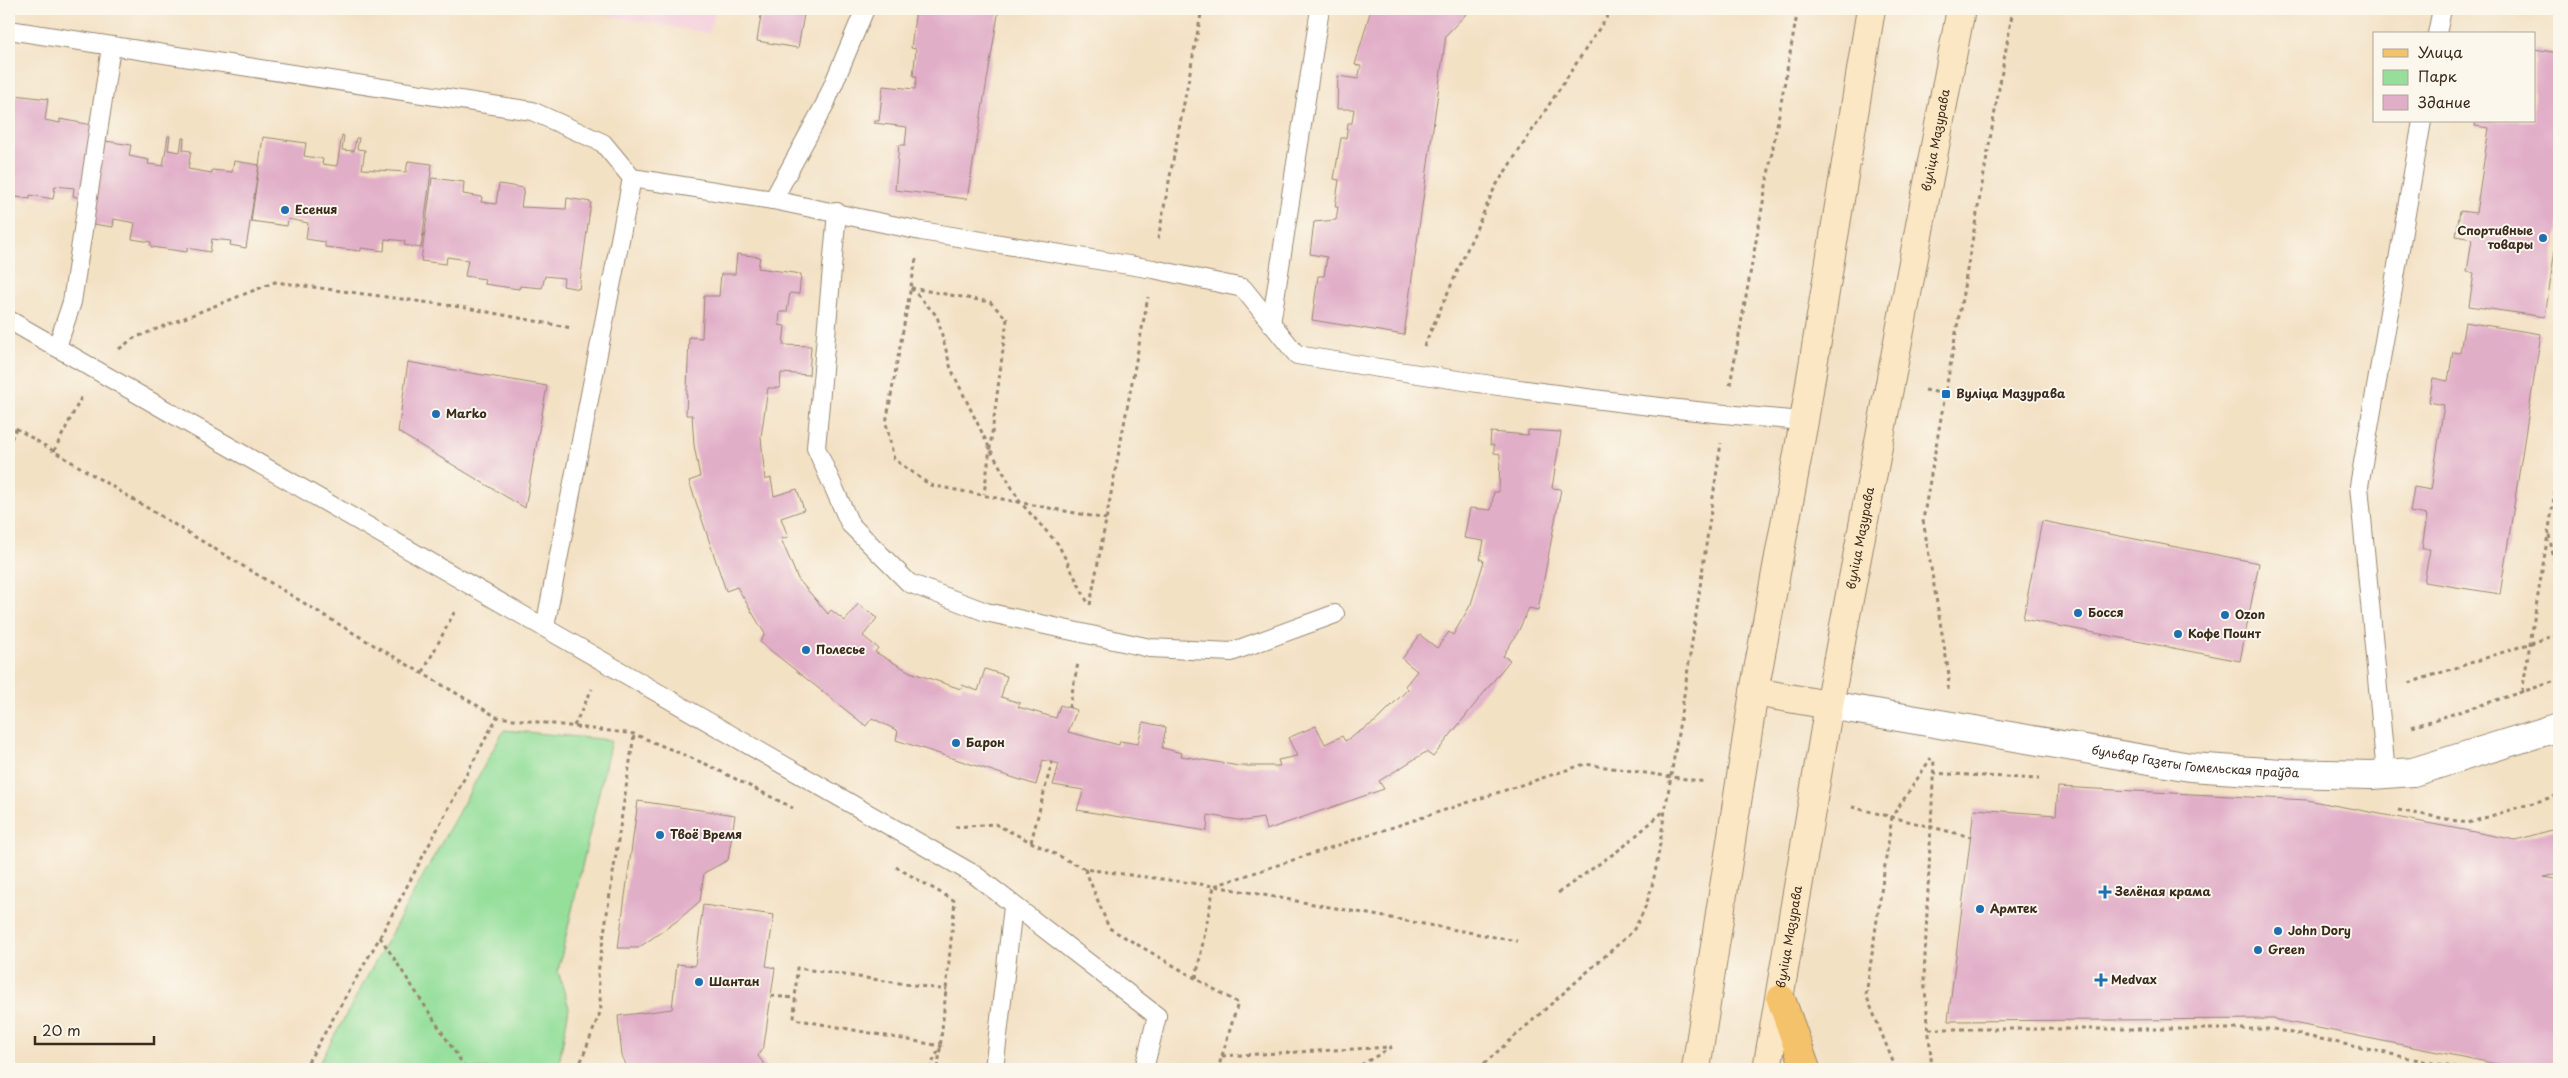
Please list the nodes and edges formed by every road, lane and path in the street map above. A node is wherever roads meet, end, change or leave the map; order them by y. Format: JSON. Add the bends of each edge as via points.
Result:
{"nodes":[{"id":1,"x":865,"y":9,"type":"edge"},
{"id":2,"x":1202,"y":9,"type":"edge"},
{"id":3,"x":1320,"y":9,"type":"edge"},
{"id":4,"x":1612,"y":9,"type":"edge"},
{"id":5,"x":1798,"y":9,"type":"edge"},
{"id":6,"x":1871,"y":9,"type":"edge"},
{"id":7,"x":1961,"y":9,"type":"edge"},
{"id":8,"x":2013,"y":9,"type":"edge"},
{"id":9,"x":2442,"y":9,"type":"edge"},
{"id":10,"x":9,"y":30,"type":"edge"},
{"id":11,"x":2437,"y":32,"type":"edge"},
{"id":12,"x":111,"y":47,"type":"junction"},
{"id":13,"x":2422,"y":122,"type":"edge"},
{"id":14,"x":632,"y":178,"type":"junction"},
{"id":15,"x":772,"y":200,"type":"junction"},
{"id":16,"x":837,"y":212,"type":"junction"},
{"id":17,"x":921,"y":231,"type":"junction"},
{"id":18,"x":1153,"y":269,"type":"junction"},
{"id":19,"x":911,"y":288,"type":"junction"},
{"id":20,"x":9,"y":320,"type":"edge"},
{"id":21,"x":1271,"y":324,"type":"junction"},
{"id":22,"x":582,"y":330,"type":"dead end"},
{"id":23,"x":57,"y":347,"type":"junction"},
{"id":24,"x":114,"y":352,"type":"dead end"},
{"id":25,"x":1412,"y":373,"type":"junction"},
{"id":26,"x":84,"y":391,"type":"dead end"},
{"id":27,"x":1725,"y":415,"type":"junction"},
{"id":28,"x":1804,"y":421,"type":"junction"},
{"id":29,"x":9,"y":424,"type":"edge"},
{"id":30,"x":16,"y":429,"type":"junction"},
{"id":31,"x":11,"y":439,"type":"dead end"},
{"id":32,"x":990,"y":449,"type":"junction"},
{"id":33,"x":54,"y":451,"type":"junction"},
{"id":34,"x":2559,"y":468,"type":"edge"},
{"id":35,"x":984,"y":494,"type":"junction"},
{"id":36,"x":1020,"y":502,"type":"junction"},
{"id":37,"x":1106,"y":519,"type":"junction"},
{"id":38,"x":2548,"y":532,"type":"junction"},
{"id":39,"x":2559,"y":583,"type":"edge"},
{"id":40,"x":1090,"y":605,"type":"junction"},
{"id":41,"x":457,"y":606,"type":"dead end"},
{"id":42,"x":1335,"y":614,"type":"dead end"},
{"id":43,"x":544,"y":627,"type":"junction"},
{"id":44,"x":1084,"y":634,"type":"junction"},
{"id":45,"x":2559,"y":634,"type":"edge"},
{"id":46,"x":2530,"y":644,"type":"junction"},
{"id":47,"x":423,"y":672,"type":"junction"},
{"id":48,"x":2408,"y":673,"type":"dead end"},
{"id":49,"x":2559,"y":680,"type":"edge"},
{"id":50,"x":2409,"y":683,"type":"junction"},
{"id":51,"x":592,"y":689,"type":"dead end"},
{"id":52,"x":1754,"y":692,"type":"junction"},
{"id":53,"x":2410,"y":692,"type":"dead end"},
{"id":54,"x":2522,"y":692,"type":"junction"},
{"id":55,"x":1948,"y":696,"type":"dead end"},
{"id":56,"x":1829,"y":705,"type":"junction"},
{"id":57,"x":1069,"y":708,"type":"dead end"},
{"id":58,"x":497,"y":717,"type":"junction"},
{"id":59,"x":2413,"y":718,"type":"dead end"},
{"id":60,"x":574,"y":726,"type":"junction"},
{"id":61,"x":2414,"y":726,"type":"junction"},
{"id":62,"x":2559,"y":727,"type":"edge"},
{"id":63,"x":634,"y":734,"type":"junction"},
{"id":64,"x":2382,"y":737,"type":"junction"},
{"id":65,"x":1052,"y":762,"type":"dead end"},
{"id":66,"x":2386,"y":774,"type":"junction"},
{"id":67,"x":1671,"y":777,"type":"junction"},
{"id":68,"x":1711,"y":783,"type":"dead end"},
{"id":69,"x":1852,"y":807,"type":"dead end"},
{"id":70,"x":1665,"y":811,"type":"junction"},
{"id":71,"x":801,"y":812,"type":"dead end"},
{"id":72,"x":1892,"y":817,"type":"junction"},
{"id":73,"x":1931,"y":827,"type":"junction"},
{"id":74,"x":950,"y":828,"type":"dead end"},
{"id":75,"x":1971,"y":837,"type":"dead end"},
{"id":76,"x":1031,"y":842,"type":"junction"},
{"id":77,"x":1085,"y":869,"type":"junction"},
{"id":78,"x":1214,"y":886,"type":"junction"},
{"id":79,"x":1558,"y":893,"type":"dead end"},
{"id":80,"x":955,"y":901,"type":"dead end"},
{"id":81,"x":1014,"y":907,"type":"junction"},
{"id":82,"x":380,"y":936,"type":"junction"},
{"id":83,"x":1517,"y":940,"type":"dead end"},
{"id":84,"x":1196,"y":978,"type":"junction"},
{"id":85,"x":947,"y":990,"type":"junction"},
{"id":86,"x":771,"y":996,"type":"dead end"},
{"id":87,"x":795,"y":998,"type":"junction"},
{"id":88,"x":1780,"y":999,"type":"junction"},
{"id":89,"x":1929,"y":1029,"type":"junction"},
{"id":90,"x":941,"y":1046,"type":"junction"},
{"id":91,"x":1222,"y":1056,"type":"junction"},
{"id":92,"x":304,"y":1069,"type":"edge"},
{"id":93,"x":466,"y":1069,"type":"edge"},
{"id":94,"x":578,"y":1069,"type":"edge"},
{"id":95,"x":929,"y":1069,"type":"edge"},
{"id":96,"x":938,"y":1069,"type":"edge"},
{"id":97,"x":994,"y":1069,"type":"edge"},
{"id":98,"x":1144,"y":1069,"type":"edge"},
{"id":99,"x":1218,"y":1069,"type":"edge"},
{"id":100,"x":1354,"y":1069,"type":"edge"},
{"id":101,"x":1478,"y":1069,"type":"edge"},
{"id":102,"x":1696,"y":1069,"type":"edge"},
{"id":103,"x":1767,"y":1069,"type":"edge"},
{"id":104,"x":1806,"y":1069,"type":"edge"},
{"id":105,"x":1896,"y":1069,"type":"edge"},
{"id":106,"x":1932,"y":1069,"type":"edge"},
{"id":107,"x":2461,"y":1069,"type":"edge"}],
"edges":[{"from":1,"to":15,"type":"lane","via":[[825,104]]},
{"from":2,"to":18,"type":"path"},
{"from":3,"to":21,"type":"lane"},
{"from":4,"to":25,"type":"path","via":[[1495,187]]},
{"from":5,"to":27,"type":"path"},
{"from":6,"to":28,"type":"main road"},
{"from":7,"to":56,"type":"main road","name":"вуліца Мазурава"},
{"from":8,"to":55,"type":"path","via":[[1923,520],[1949,675]]},
{"from":9,"to":11,"type":"lane"},
{"from":10,"to":12,"type":"lane"},
{"from":12,"to":14,"type":"lane","via":[[532,111],[603,143]]},
{"from":12,"to":23,"type":"lane","via":[[72,302]]},
{"from":13,"to":64,"type":"lane","via":[[2359,486]]},
{"from":14,"to":15,"type":"lane"},
{"from":14,"to":43,"type":"lane"},
{"from":15,"to":16,"type":"lane"},
{"from":16,"to":17,"type":"lane"},
{"from":16,"to":44,"type":"lane","via":[[816,448],[850,524],[909,583],[986,612]]},
{"from":17,"to":18,"type":"lane"},
{"from":17,"to":19,"type":"path"},
{"from":18,"to":21,"type":"lane","via":[[1243,288]]},
{"from":18,"to":37,"type":"path"},
{"from":19,"to":32,"type":"path","via":[[937,316],[951,369]]},
{"from":19,"to":32,"type":"path","via":[[990,302],[1007,320]]},
{"from":19,"to":35,"type":"path","via":[[886,423],[894,459],[930,484]]},
{"from":20,"to":23,"type":"lane"},
{"from":21,"to":25,"type":"lane","via":[[1297,355]]},
{"from":22,"to":24,"type":"path","via":[[461,307],[275,282],[134,338]]},
{"from":23,"to":43,"type":"lane"},
{"from":25,"to":27,"type":"lane"},
{"from":26,"to":33,"type":"path"},
{"from":27,"to":28,"type":"lane"},
{"from":27,"to":67,"type":"path"},
{"from":28,"to":52,"type":"main road"},
{"from":29,"to":30,"type":"path"},
{"from":30,"to":31,"type":"path"},
{"from":30,"to":33,"type":"path"},
{"from":32,"to":35,"type":"path"},
{"from":32,"to":36,"type":"path"},
{"from":33,"to":47,"type":"path"},
{"from":34,"to":38,"type":"path"},
{"from":35,"to":36,"type":"path"},
{"from":36,"to":37,"type":"path"},
{"from":36,"to":40,"type":"path","via":[[1058,544]]},
{"from":37,"to":40,"type":"path"},
{"from":38,"to":39,"type":"path"},
{"from":38,"to":46,"type":"path"},
{"from":40,"to":44,"type":"path"},
{"from":41,"to":47,"type":"path"},
{"from":42,"to":44,"type":"lane","via":[[1230,652],[1150,648]]},
{"from":43,"to":81,"type":"lane","via":[[975,875]]},
{"from":44,"to":57,"type":"path"},
{"from":45,"to":46,"type":"path"},
{"from":46,"to":50,"type":"path"},
{"from":46,"to":54,"type":"path"},
{"from":47,"to":58,"type":"path"},
{"from":48,"to":50,"type":"path"},
{"from":49,"to":54,"type":"path"},
{"from":50,"to":53,"type":"path"},
{"from":51,"to":60,"type":"path"},
{"from":52,"to":56,"type":"main road"},
{"from":52,"to":102,"type":"main road"},
{"from":54,"to":61,"type":"path"},
{"from":56,"to":66,"type":"street","name":"бульвар Газеты Гомельская праўда","via":[[2190,767],[2282,774]]},
{"from":56,"to":88,"type":"main road","name":"вуліца Мазурава"},
{"from":58,"to":60,"type":"path"},
{"from":58,"to":82,"type":"path"},
{"from":59,"to":61,"type":"path"},
{"from":60,"to":63,"type":"path"},
{"from":61,"to":64,"type":"path"},
{"from":62,"to":66,"type":"street","name":"бульвар Газеты Гомельская праўда","via":[[2413,772]]},
{"from":63,"to":71,"type":"path","via":[[708,765]]},
{"from":63,"to":94,"type":"path","via":[[598,973],[601,1010]]},
{"from":64,"to":66,"type":"lane"},
{"from":65,"to":76,"type":"path"},
{"from":67,"to":68,"type":"path"},
{"from":67,"to":70,"type":"path"},
{"from":67,"to":78,"type":"path","via":[[1585,764]]},
{"from":69,"to":72,"type":"path"},
{"from":70,"to":79,"type":"path","via":[[1623,847]]},
{"from":70,"to":101,"type":"path","via":[[1650,896],[1632,932]]},
{"from":72,"to":73,"type":"path"},
{"from":72,"to":73,"type":"path","via":[[1934,753]]},
{"from":72,"to":105,"type":"path","via":[[1866,995]]},
{"from":73,"to":75,"type":"path"},
{"from":73,"to":89,"type":"path","via":[[1924,978]]},
{"from":74,"to":76,"type":"path","via":[[995,824]]},
{"from":76,"to":77,"type":"path"},
{"from":77,"to":78,"type":"path"},
{"from":77,"to":84,"type":"path","via":[[1110,928]]},
{"from":78,"to":83,"type":"path"},
{"from":78,"to":84,"type":"path"},
{"from":80,"to":85,"type":"path"},
{"from":81,"to":97,"type":"lane"},
{"from":81,"to":98,"type":"lane","via":[[1157,1016]]},
{"from":82,"to":92,"type":"path"},
{"from":82,"to":93,"type":"path"},
{"from":84,"to":91,"type":"path","via":[[1238,1003]]},
{"from":85,"to":87,"type":"path","via":[[797,968]]},
{"from":85,"to":90,"type":"path"},
{"from":86,"to":87,"type":"path"},
{"from":87,"to":90,"type":"path","via":[[794,1019]]},
{"from":88,"to":103,"type":"main road","name":"вуліца Мазурава"},
{"from":88,"to":104,"type":"main road"},
{"from":89,"to":106,"type":"path"},
{"from":89,"to":107,"type":"path","via":[[2273,1029]]},
{"from":90,"to":95,"type":"path"},
{"from":90,"to":96,"type":"path"},
{"from":91,"to":99,"type":"path"},
{"from":91,"to":100,"type":"path","via":[[1392,1046]]}]}
